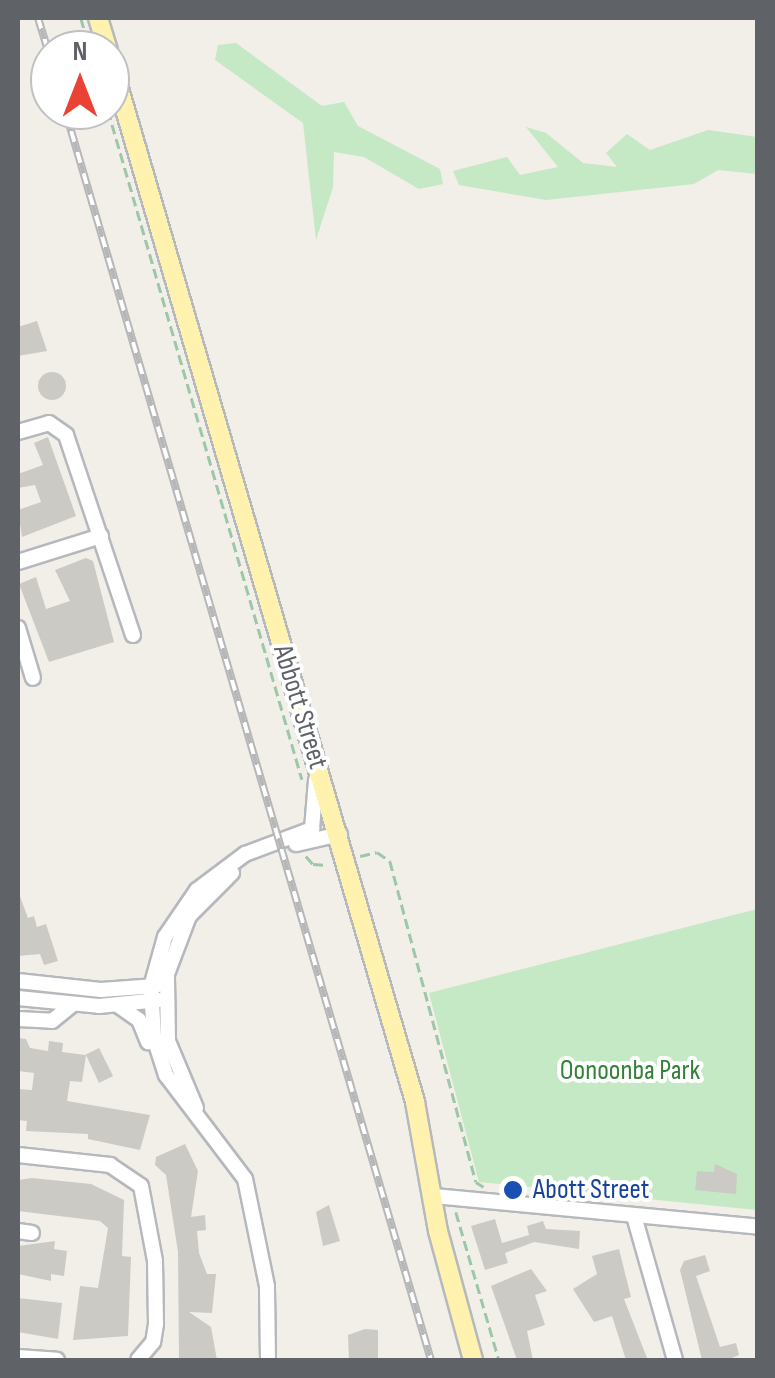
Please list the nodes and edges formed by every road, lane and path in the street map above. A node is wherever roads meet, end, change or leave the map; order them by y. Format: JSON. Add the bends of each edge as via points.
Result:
{"nodes":[{"id":1,"x":130,"y":126,"type":"edge"},
{"id":2,"x":114,"y":130,"type":"edge"},
{"id":3,"x":18,"y":432,"type":"edge"},
{"id":4,"x":101,"y":536,"type":"junction"},
{"id":5,"x":18,"y":562,"type":"edge"},
{"id":6,"x":18,"y":628,"type":"edge"},
{"id":7,"x":133,"y":635,"type":"dead end"},
{"id":8,"x":33,"y":678,"type":"dead end"},
{"id":9,"x":315,"y":759,"type":"junction"},
{"id":10,"x":305,"y":791,"type":"dead end"},
{"id":11,"x":340,"y":834,"type":"junction"},
{"id":12,"x":301,"y":842,"type":"junction"},
{"id":13,"x":347,"y":860,"type":"junction"},
{"id":14,"x":18,"y":980,"type":"edge"},
{"id":15,"x":158,"y":993,"type":"junction"},
{"id":16,"x":18,"y":998,"type":"edge"},
{"id":17,"x":73,"y":1004,"type":"junction"},
{"id":18,"x":116,"y":1006,"type":"junction"},
{"id":19,"x":18,"y":1019,"type":"edge"},
{"id":20,"x":174,"y":1090,"type":"junction"},
{"id":21,"x":206,"y":1129,"type":"junction"},
{"id":22,"x":18,"y":1155,"type":"edge"},
{"id":23,"x":433,"y":1196,"type":"junction"},
{"id":24,"x":484,"y":1201,"type":"junction"},
{"id":25,"x":464,"y":1210,"type":"dead end"},
{"id":26,"x":634,"y":1216,"type":"junction"},
{"id":27,"x":758,"y":1227,"type":"edge"},
{"id":28,"x":18,"y":1357,"type":"edge"},
{"id":29,"x":143,"y":1359,"type":"edge"},
{"id":30,"x":57,"y":1360,"type":"edge"},
{"id":31,"x":268,"y":1360,"type":"edge"},
{"id":32,"x":473,"y":1360,"type":"edge"},
{"id":33,"x":499,"y":1360,"type":"edge"},
{"id":34,"x":676,"y":1360,"type":"edge"}],
"edges":[{"from":1,"to":9,"type":"main road","name":"Abbott Street"},
{"from":2,"to":10,"type":"path"},
{"from":3,"to":4,"type":"street","via":[[50,423],[63,429]]},
{"from":4,"to":5,"type":"street"},
{"from":4,"to":7,"type":"street"},
{"from":6,"to":8,"type":"street"},
{"from":9,"to":11,"type":"main road","name":"Abbott Street"},
{"from":9,"to":15,"type":"street","via":[[312,828],[245,854],[197,890],[165,936]]},
{"from":11,"to":12,"type":"street"},
{"from":11,"to":13,"type":"main road","name":"Abbott Street"},
{"from":12,"to":13,"type":"path","via":[[313,864]]},
{"from":12,"to":15,"type":"street","via":[[248,864],[206,895],[178,936]]},
{"from":13,"to":23,"type":"main road","name":"Abbott Street","via":[[415,1102]]},
{"from":13,"to":24,"type":"path","via":[[377,852],[390,861]]},
{"from":14,"to":15,"type":"street"},
{"from":15,"to":18,"type":"street"},
{"from":15,"to":20,"type":"street","via":[[156,1047]]},
{"from":15,"to":21,"type":"street","via":[[174,1061]]},
{"from":16,"to":17,"type":"street"},
{"from":17,"to":18,"type":"street"},
{"from":17,"to":19,"type":"street","via":[[52,1021]]},
{"from":18,"to":20,"type":"street","via":[[139,1020],[157,1072]]},
{"from":20,"to":21,"type":"street"},
{"from":21,"to":31,"type":"street","via":[[245,1179],[267,1286]]},
{"from":22,"to":29,"type":"street","via":[[110,1165],[141,1186],[155,1261],[156,1324]]},
{"from":23,"to":24,"type":"street"},
{"from":23,"to":32,"type":"main road","name":"Abbott Street"},
{"from":24,"to":26,"type":"street"},
{"from":25,"to":33,"type":"path","via":[[456,1212]]},
{"from":26,"to":27,"type":"street"},
{"from":26,"to":34,"type":"street"},
{"from":28,"to":30,"type":"street"}]}
